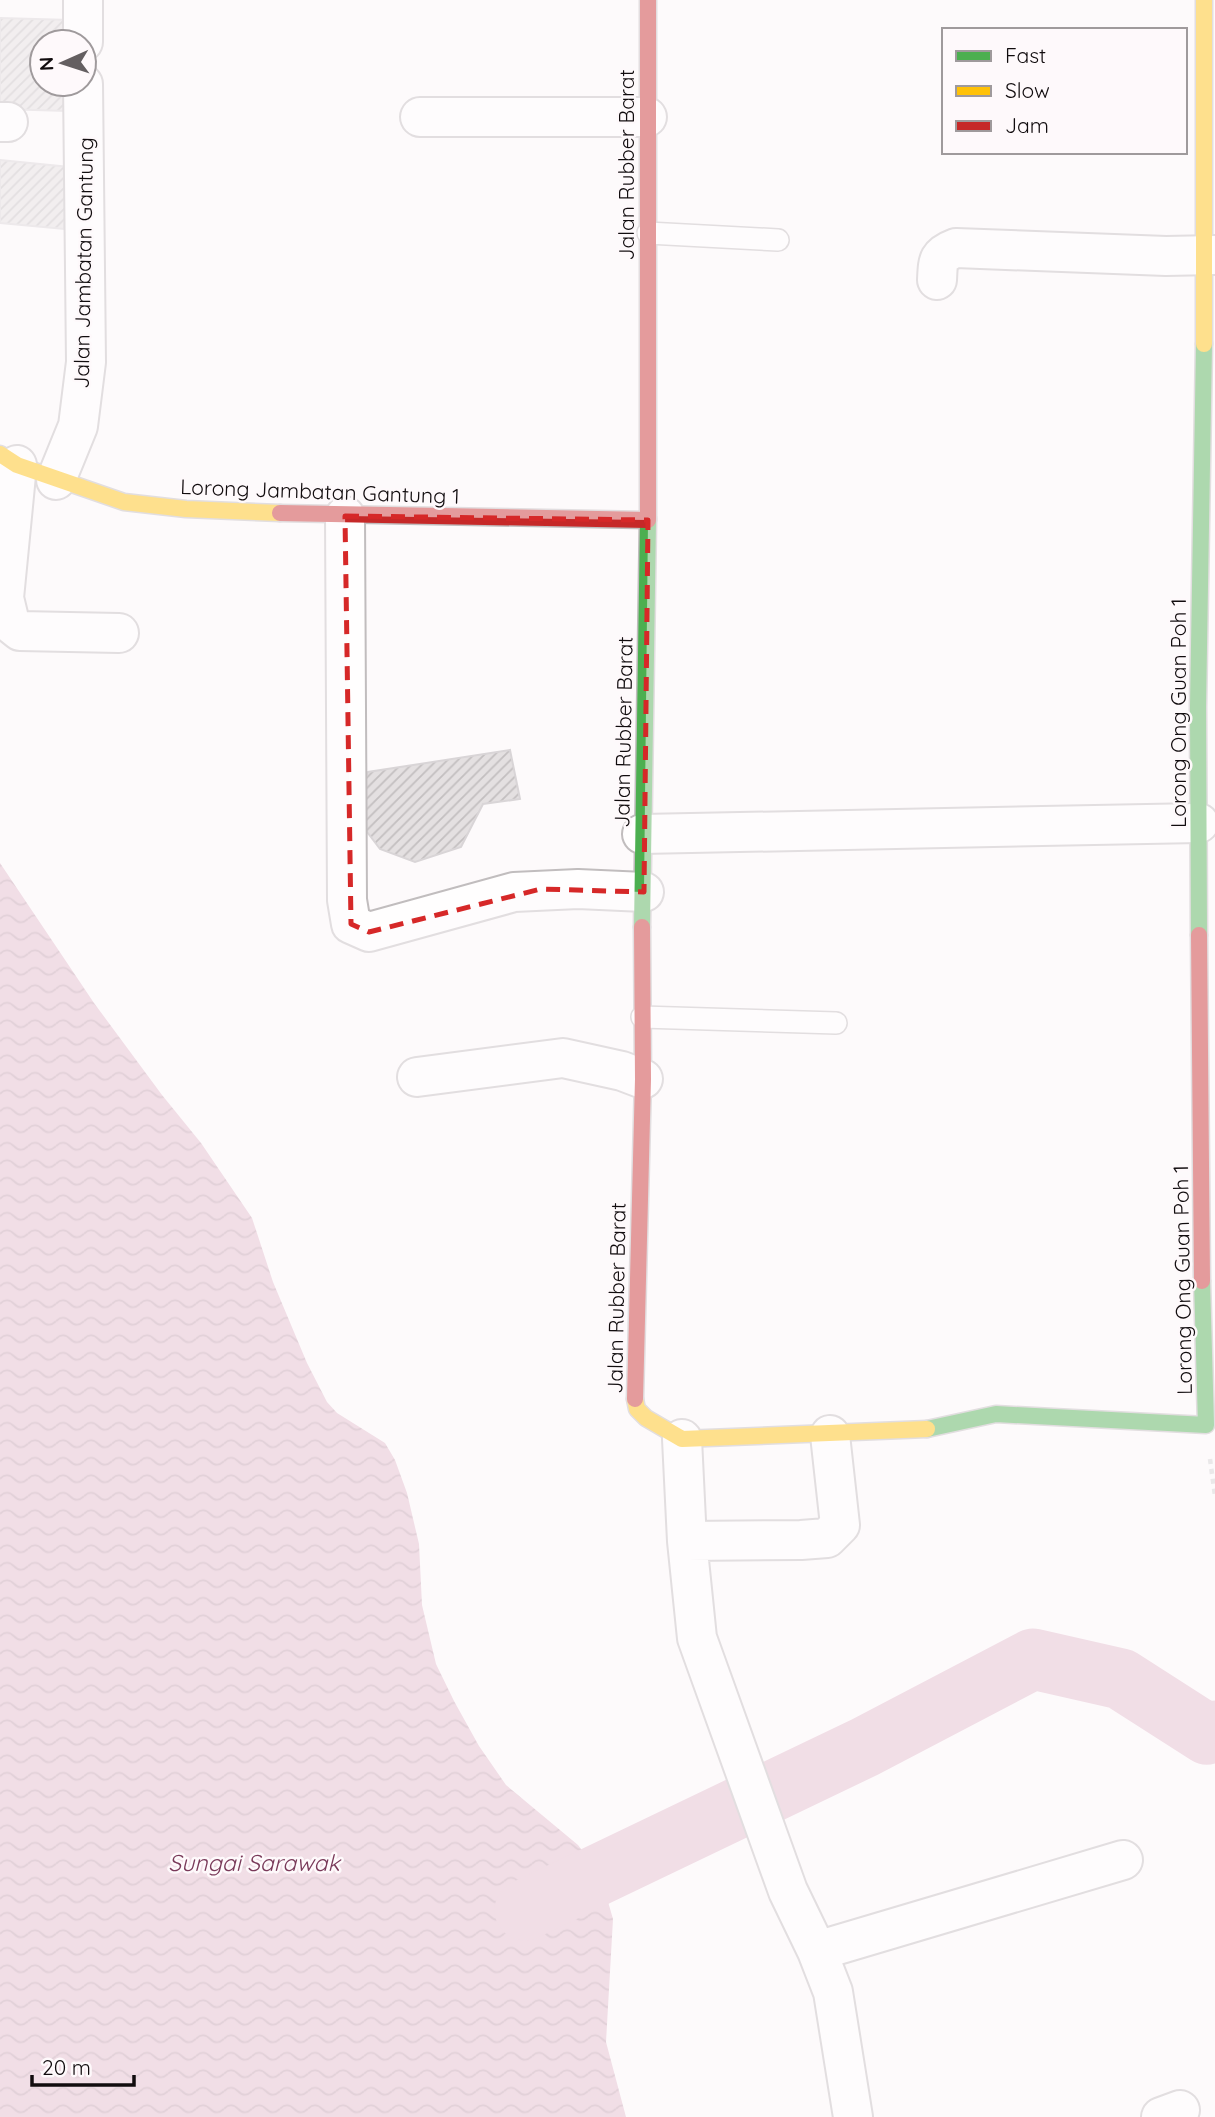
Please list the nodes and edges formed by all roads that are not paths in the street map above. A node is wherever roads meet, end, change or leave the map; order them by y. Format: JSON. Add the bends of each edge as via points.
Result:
{"nodes":[{"id":1,"x":83,"y":0,"type":"edge"},
{"id":2,"x":648,"y":0,"type":"edge"},
{"id":3,"x":1203,"y":0,"type":"edge"},
{"id":4,"x":83,"y":28,"type":"edge"},
{"id":5,"x":83,"y":98,"type":"edge"},
{"id":6,"x":420,"y":117,"type":"dead end"},
{"id":7,"x":647,"y":117,"type":"junction"},
{"id":8,"x":648,"y":233,"type":"junction"},
{"id":9,"x":778,"y":240,"type":"dead end"},
{"id":10,"x":1210,"y":255,"type":"edge"},
{"id":11,"x":937,"y":280,"type":"dead end"},
{"id":12,"x":8,"y":460,"type":"edge"},
{"id":13,"x":55,"y":480,"type":"junction"},
{"id":14,"x":345,"y":516,"type":"junction"},
{"id":15,"x":648,"y":520,"type":"junction"},
{"id":16,"x":118,"y":633,"type":"dead end"},
{"id":17,"x":1207,"y":723,"type":"edge"},
{"id":18,"x":1199,"y":823,"type":"junction"},
{"id":19,"x":642,"y":834,"type":"junction"},
{"id":20,"x":644,"y":892,"type":"junction"},
{"id":21,"x":642,"y":1017,"type":"junction"},
{"id":22,"x":836,"y":1023,"type":"dead end"},
{"id":23,"x":417,"y":1077,"type":"dead end"},
{"id":24,"x":643,"y":1079,"type":"junction"},
{"id":25,"x":830,"y":1435,"type":"junction"},
{"id":26,"x":682,"y":1439,"type":"junction"},
{"id":27,"x":687,"y":1541,"type":"junction"},
{"id":28,"x":1123,"y":1860,"type":"dead end"},
{"id":29,"x":817,"y":1951,"type":"junction"},
{"id":30,"x":853,"y":2117,"type":"edge"}],
"edges":[{"from":1,"to":4,"type":"street"},
{"from":2,"to":7,"type":"street","name":"Jalan Rubber Barat"},
{"from":3,"to":10,"type":"street","name":"Lorong Ong Guan Poh 1"},
{"from":5,"to":13,"type":"street","name":"Jalan Jambatan Gantung","via":[[86,362],[78,426]]},
{"from":6,"to":7,"type":"street"},
{"from":7,"to":8,"type":"street","name":"Jalan Rubber Barat"},
{"from":8,"to":9,"type":"lane"},
{"from":8,"to":15,"type":"street","name":"Jalan Rubber Barat"},
{"from":10,"to":11,"type":"street","via":[[956,248],[943,253]]},
{"from":10,"to":17,"type":"street","name":"Lorong Ong Guan Poh 1"},
{"from":12,"to":13,"type":"street","name":"Lorong Jambatan Gantung 1"},
{"from":12,"to":16,"type":"street","via":[[4,598],[10,622],[20,631]]},
{"from":13,"to":14,"type":"street","name":"Lorong Jambatan Gantung 1","via":[[124,502]]},
{"from":14,"to":15,"type":"street","name":"Lorong Jambatan Gantung 1"},
{"from":14,"to":20,"type":"street","via":[[347,900],[351,924],[369,932],[514,892],[541,889]]},
{"from":15,"to":19,"type":"street","name":"Jalan Rubber Barat"},
{"from":17,"to":18,"type":"street","name":"Lorong Ong Guan Poh 1"},
{"from":18,"to":19,"type":"street"},
{"from":18,"to":25,"type":"street","name":"Lorong Ong Guan Poh 1","via":[[1206,1425],[996,1414],[929,1429]]},
{"from":19,"to":20,"type":"street","name":"Jalan Rubber Barat"},
{"from":20,"to":21,"type":"street","name":"Jalan Rubber Barat"},
{"from":21,"to":22,"type":"lane"},
{"from":21,"to":24,"type":"street","name":"Jalan Rubber Barat"},
{"from":23,"to":24,"type":"street","via":[[563,1058]]},
{"from":24,"to":26,"type":"street","name":"Jalan Rubber Barat","via":[[634,1392],[637,1409],[646,1418]]},
{"from":25,"to":26,"type":"street"},
{"from":25,"to":27,"type":"street","via":[[839,1525],[827,1538]]},
{"from":26,"to":27,"type":"street"},
{"from":27,"to":29,"type":"street","via":[[697,1638],[788,1891]]},
{"from":28,"to":29,"type":"street"},
{"from":29,"to":30,"type":"street","via":[[833,1992]]}]}
